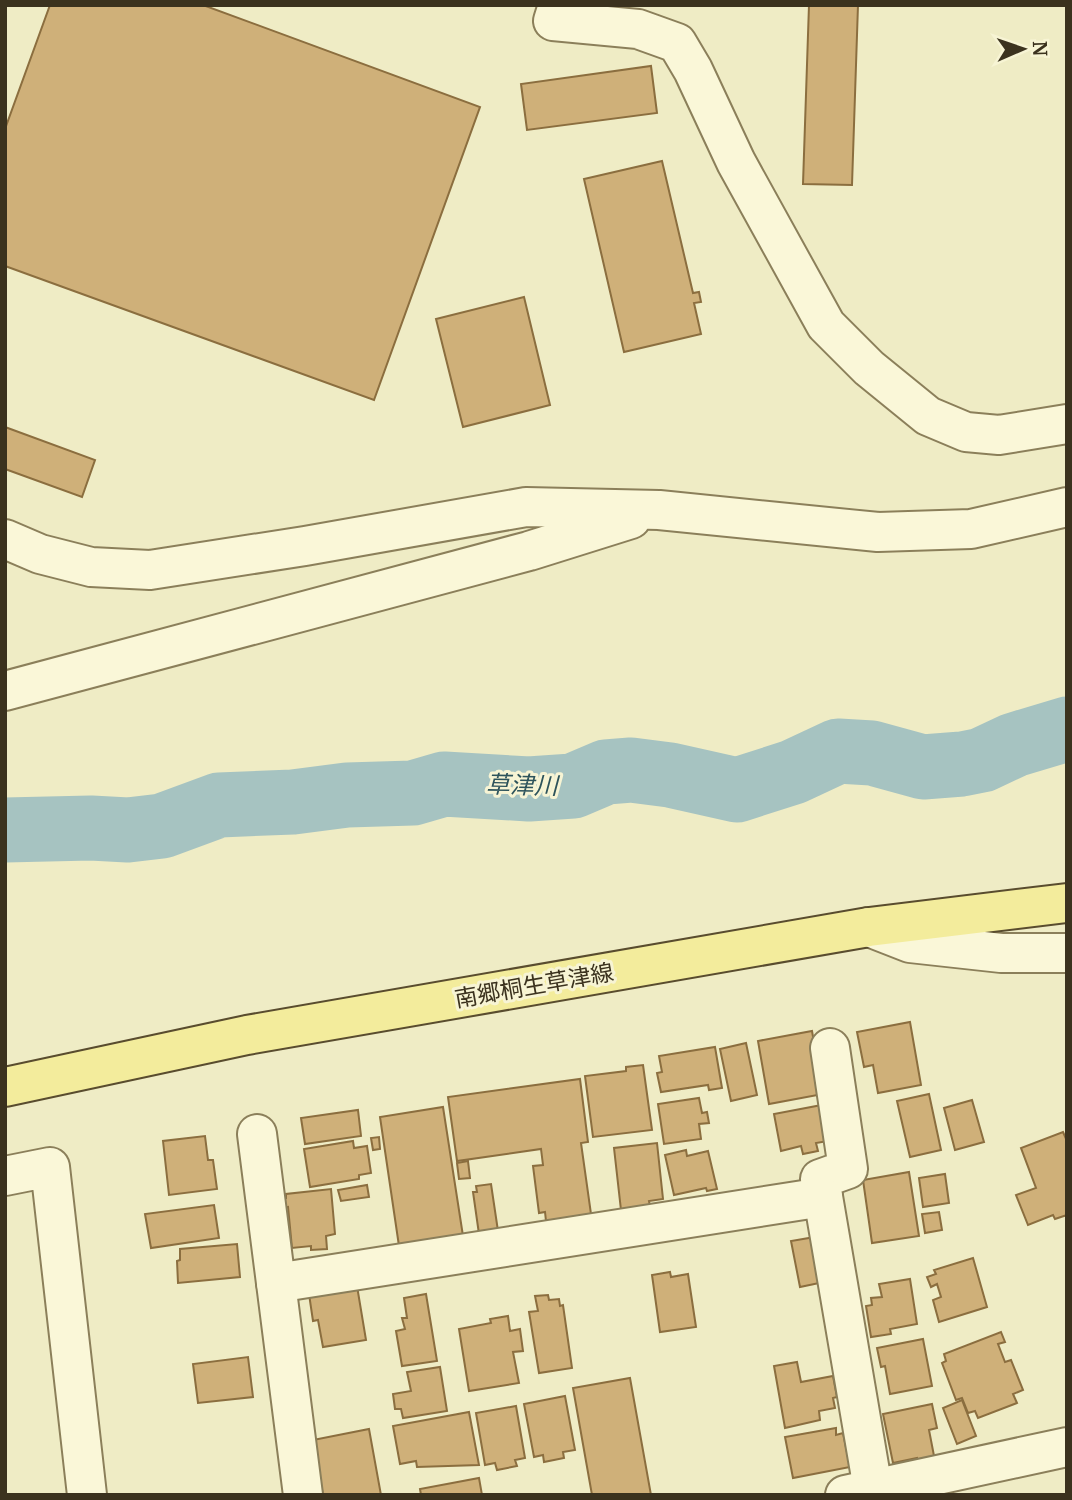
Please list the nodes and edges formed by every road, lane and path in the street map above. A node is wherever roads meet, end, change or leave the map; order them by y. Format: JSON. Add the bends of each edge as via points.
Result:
{"nodes":[{"id":1,"x":558,"y":5,"type":"edge"},
{"id":2,"x":1067,"y":424,"type":"edge"},
{"id":3,"x":1067,"y":507,"type":"edge"},
{"id":4,"x":659,"y":510,"type":"junction"},
{"id":5,"x":5,"y":539,"type":"edge"},
{"id":6,"x":5,"y":691,"type":"edge"},
{"id":7,"x":1067,"y":903,"type":"edge"},
{"id":8,"x":869,"y":927,"type":"junction"},
{"id":9,"x":1067,"y":954,"type":"edge"},
{"id":10,"x":830,"y":1048,"type":"dead end"},
{"id":11,"x":5,"y":1087,"type":"edge"},
{"id":12,"x":257,"y":1135,"type":"dead end"},
{"id":13,"x":5,"y":1176,"type":"edge"},
{"id":14,"x":823,"y":1197,"type":"junction"},
{"id":15,"x":276,"y":1283,"type":"junction"},
{"id":16,"x":1067,"y":1447,"type":"edge"},
{"id":17,"x":859,"y":1492,"type":"edge"},
{"id":18,"x":87,"y":1495,"type":"edge"},
{"id":19,"x":303,"y":1495,"type":"edge"}],
"edges":[{"from":1,"to":2,"type":"street","via":[[553,21],[638,29],[677,43],[826,325],[869,368],[928,416],[966,432],[999,435]]},
{"from":3,"to":4,"type":"street","via":[[971,529],[878,532]]},
{"from":4,"to":5,"type":"street","via":[[526,507],[150,570],[91,567]]},
{"from":4,"to":6,"type":"street","via":[[530,551]]},
{"from":7,"to":8,"type":"main road","name":"南郷桐生草津線"},
{"from":8,"to":9,"type":"street","via":[[910,943],[1001,953]]},
{"from":8,"to":11,"type":"main road","name":"南郷桐生草津線","via":[[247,1035]]},
{"from":10,"to":14,"type":"street","via":[[848,1169],[820,1179]]},
{"from":12,"to":15,"type":"street"},
{"from":13,"to":18,"type":"street","via":[[50,1167]]},
{"from":14,"to":15,"type":"street"},
{"from":14,"to":17,"type":"street"},
{"from":15,"to":19,"type":"street"},
{"from":16,"to":17,"type":"street"}]}
